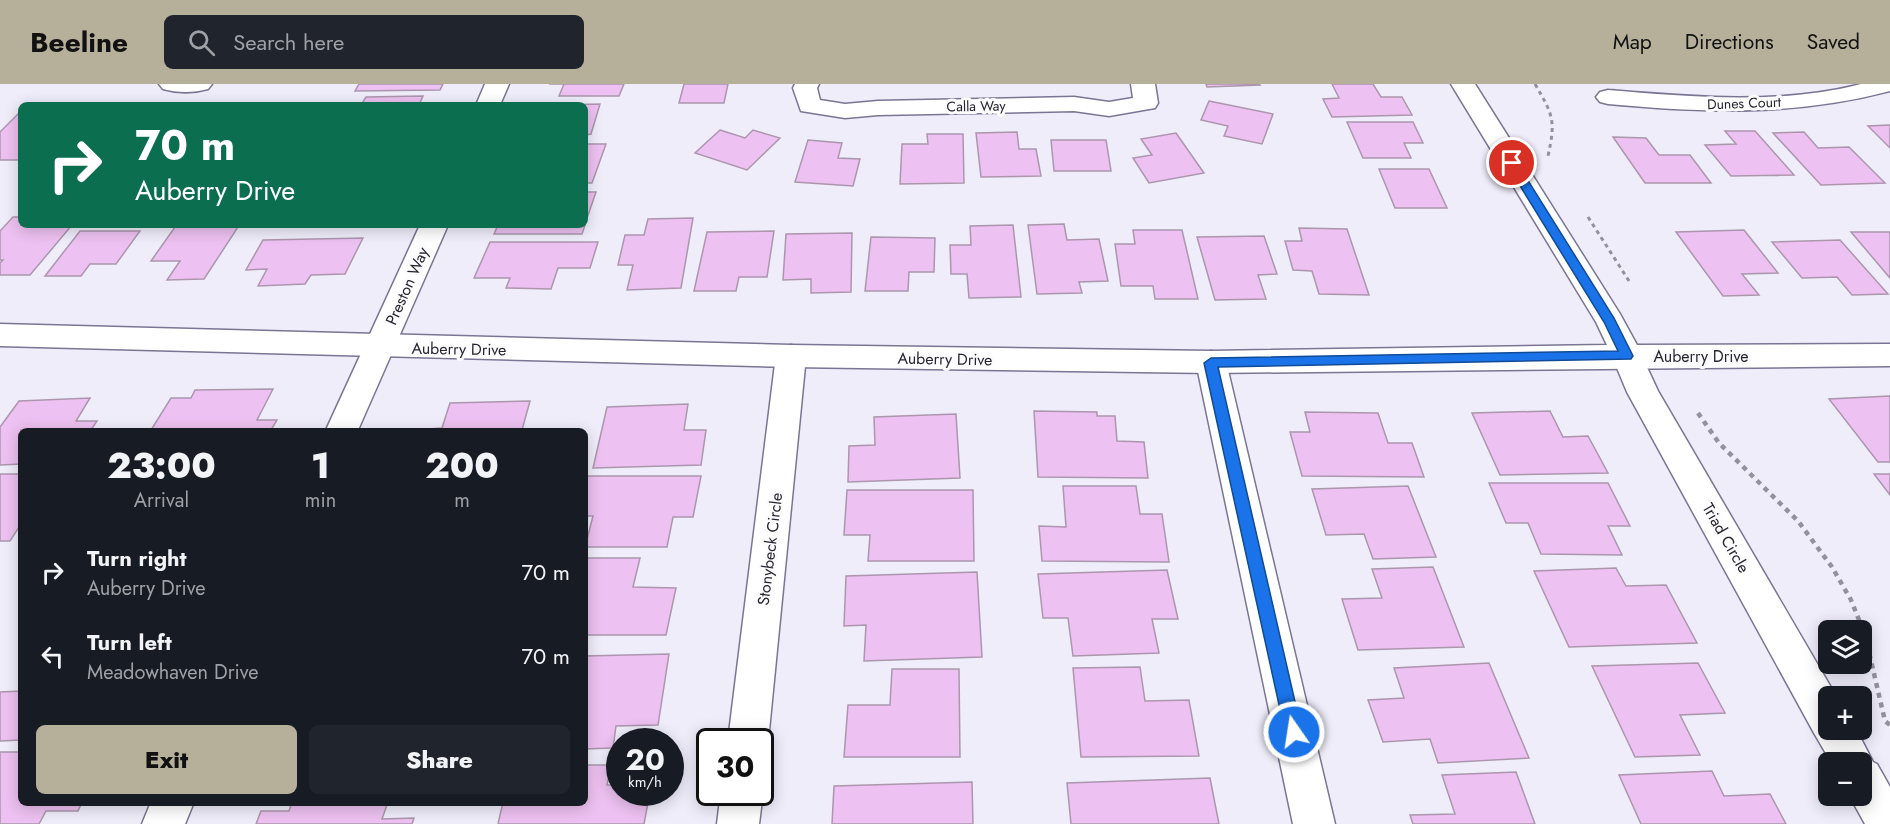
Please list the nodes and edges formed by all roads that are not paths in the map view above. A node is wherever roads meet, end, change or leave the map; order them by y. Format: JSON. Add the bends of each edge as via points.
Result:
{"nodes":[{"id":1,"x":171,"y":84,"type":"edge"},
{"id":2,"x":200,"y":84,"type":"edge"},
{"id":3,"x":497,"y":84,"type":"edge"},
{"id":4,"x":807,"y":84,"type":"edge"},
{"id":5,"x":1143,"y":84,"type":"edge"},
{"id":6,"x":1463,"y":84,"type":"edge"},
{"id":7,"x":1883,"y":87,"type":"edge"},
{"id":8,"x":1608,"y":97,"type":"dead end"},
{"id":9,"x":489,"y":102,"type":"edge"},
{"id":10,"x":433,"y":228,"type":"edge"},
{"id":11,"x":0,"y":335,"type":"edge"},
{"id":12,"x":381,"y":347,"type":"junction"},
{"id":13,"x":1890,"y":355,"type":"edge"},
{"id":14,"x":791,"y":356,"type":"junction"},
{"id":15,"x":1627,"y":356,"type":"junction"},
{"id":16,"x":1211,"y":363,"type":"junction"},
{"id":17,"x":343,"y":428,"type":"edge"},
{"id":18,"x":1818,"y":702,"type":"edge"},
{"id":19,"x":749,"y":728,"type":"edge"},
{"id":20,"x":1872,"y":796,"type":"edge"},
{"id":21,"x":171,"y":806,"type":"edge"},
{"id":22,"x":740,"y":806,"type":"edge"},
{"id":23,"x":163,"y":824,"type":"edge"},
{"id":24,"x":738,"y":824,"type":"edge"},
{"id":25,"x":1314,"y":824,"type":"edge"},
{"id":26,"x":1888,"y":824,"type":"edge"}],
"edges":[{"from":1,"to":2,"type":"street"},
{"from":3,"to":9,"type":"street"},
{"from":4,"to":5,"type":"street","name":"Calla Way","via":[[810,106],[845,111],[1074,104],[1109,109],[1146,104]]},
{"from":6,"to":15,"type":"street","name":"Triad Circle","via":[[1610,321]]},
{"from":7,"to":8,"type":"street","name":"Dunes Court","via":[[1745,104],[1676,104]]},
{"from":10,"to":12,"type":"street","name":"Preston Way"},
{"from":11,"to":12,"type":"street","name":"Auberry Drive"},
{"from":12,"to":14,"type":"street","name":"Auberry Drive"},
{"from":12,"to":17,"type":"street"},
{"from":13,"to":15,"type":"street","name":"Auberry Drive"},
{"from":14,"to":16,"type":"street","name":"Auberry Drive"},
{"from":14,"to":19,"type":"street","name":"Stonybeck Circle"},
{"from":15,"to":16,"type":"street","name":"Auberry Drive"},
{"from":15,"to":18,"type":"street","name":"Triad Circle","via":[[1643,392]]},
{"from":16,"to":25,"type":"street"},
{"from":20,"to":26,"type":"street"},
{"from":21,"to":23,"type":"street"},
{"from":22,"to":24,"type":"street"}]}
